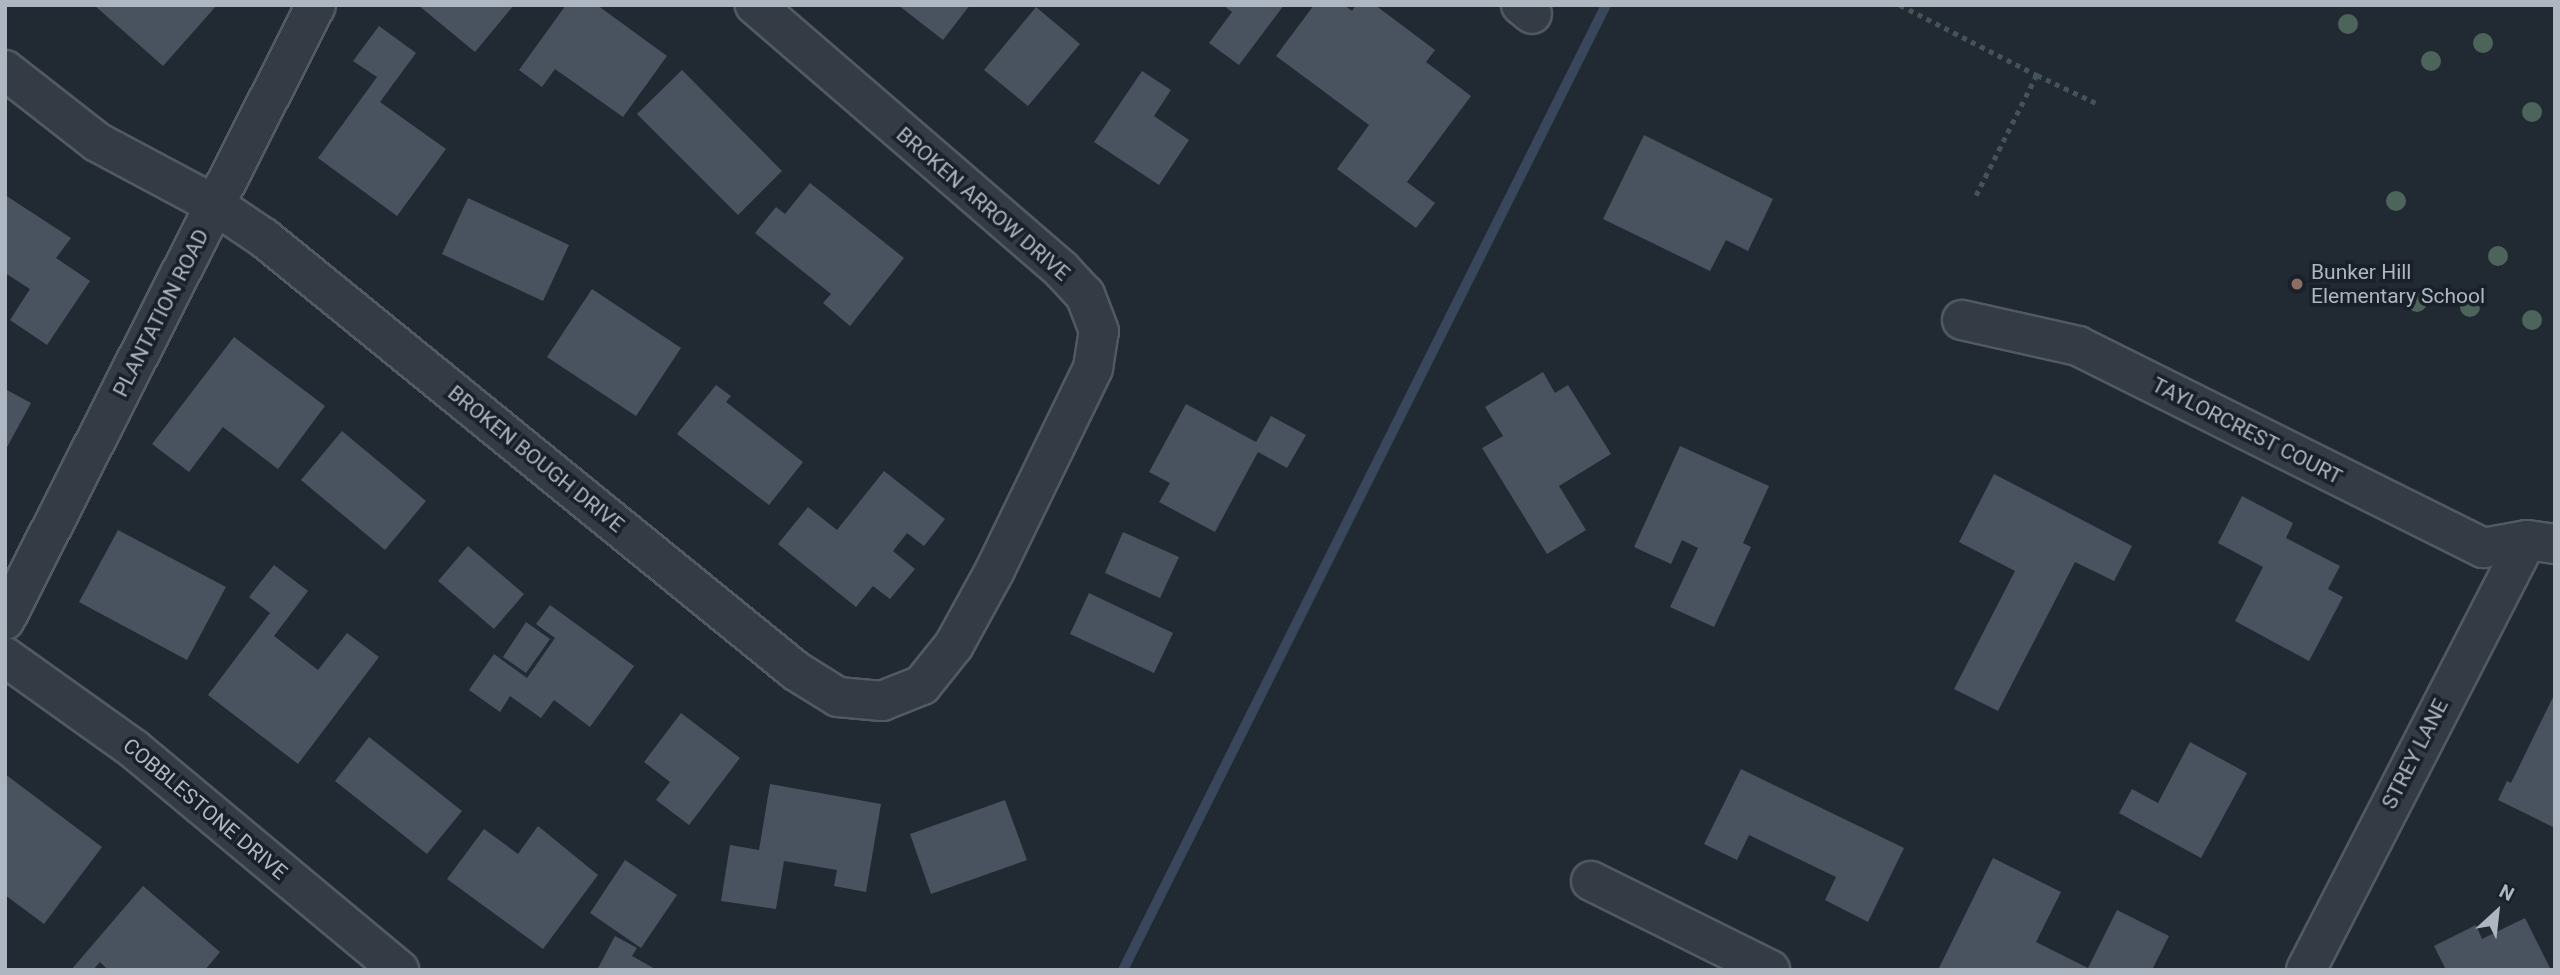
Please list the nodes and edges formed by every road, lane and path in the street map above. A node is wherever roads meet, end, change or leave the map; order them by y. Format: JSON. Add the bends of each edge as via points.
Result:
{"nodes":[{"id":1,"x":316,"y":5,"type":"edge"},
{"id":2,"x":755,"y":5,"type":"edge"},
{"id":3,"x":1903,"y":6,"type":"edge"},
{"id":4,"x":5,"y":70,"type":"edge"},
{"id":5,"x":2036,"y":75,"type":"junction"},
{"id":6,"x":2096,"y":103,"type":"dead end"},
{"id":7,"x":1974,"y":200,"type":"dead end"},
{"id":8,"x":215,"y":205,"type":"junction"},
{"id":9,"x":1962,"y":320,"type":"dead end"},
{"id":10,"x":1017,"y":524,"type":"joint"},
{"id":11,"x":2541,"y":542,"type":"edge"},
{"id":12,"x":5,"y":620,"type":"edge"},
{"id":13,"x":5,"y":657,"type":"edge"},
{"id":14,"x":1591,"y":881,"type":"dead end"},
{"id":15,"x":399,"y":970,"type":"edge"},
{"id":16,"x":1770,"y":970,"type":"edge"},
{"id":17,"x":2306,"y":970,"type":"edge"}],
"edges":[{"from":1,"to":8,"type":"street","name":"PLANTATION ROAD"},
{"from":2,"to":10,"type":"street","name":"BROKEN ARROW DRIVE","via":[[1052,261],[1085,295],[1099,331],[1093,368]]},
{"from":3,"to":5,"type":"path"},
{"from":4,"to":8,"type":"street","name":"BROKEN BOUGH DRIVE","via":[[97,142]]},
{"from":5,"to":6,"type":"path"},
{"from":5,"to":7,"type":"path"},
{"from":8,"to":10,"type":"street","name":"BROKEN BOUGH DRIVE","via":[[275,247],[796,671],[838,697],[882,701],[922,685],[954,645]]},
{"from":8,"to":12,"type":"street","name":"PLANTATION ROAD"},
{"from":9,"to":11,"type":"street","name":"TAYLORCREST COURT","via":[[2078,346],[2483,548]]},
{"from":11,"to":17,"type":"street","name":"STREY LANE"},
{"from":13,"to":15,"type":"street","name":"COBBLESTONE DRIVE","via":[[134,749]]},
{"from":14,"to":16,"type":"street"}]}
